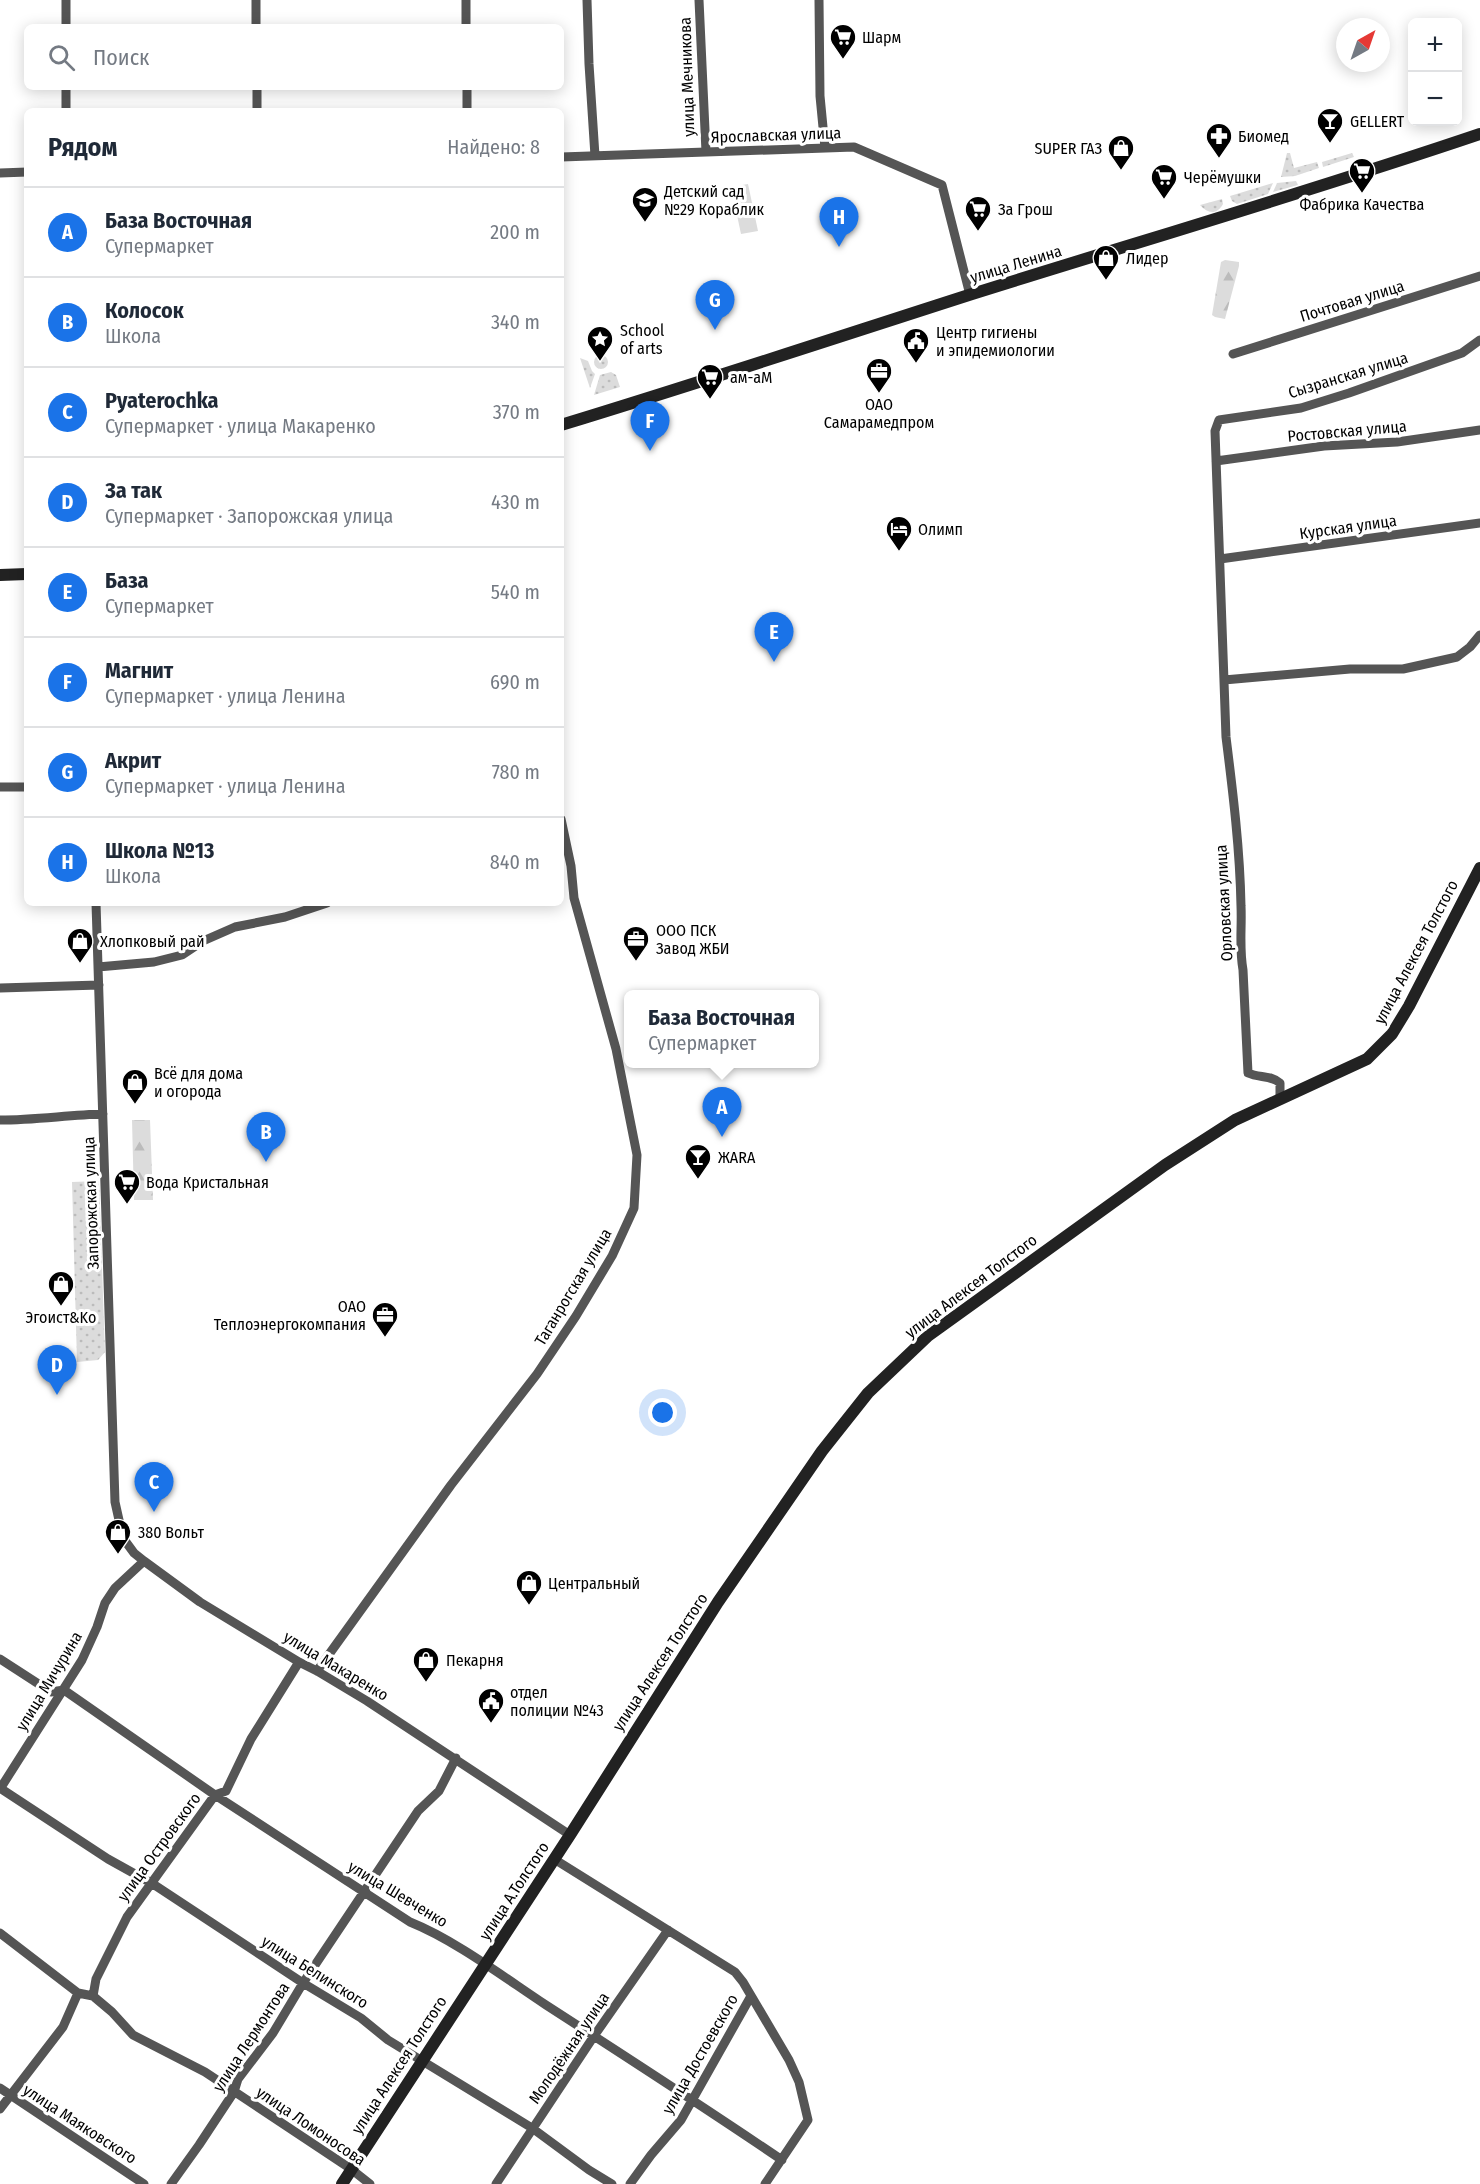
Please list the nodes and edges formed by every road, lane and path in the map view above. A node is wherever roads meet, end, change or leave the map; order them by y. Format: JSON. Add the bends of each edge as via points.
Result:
{"nodes":[{"id":1,"x":66,"y":0,"type":"edge"},
{"id":2,"x":256,"y":0,"type":"edge"},
{"id":3,"x":466,"y":0,"type":"edge"},
{"id":4,"x":587,"y":0,"type":"edge"},
{"id":5,"x":699,"y":0,"type":"edge"},
{"id":6,"x":819,"y":0,"type":"edge"},
{"id":7,"x":66,"y":24,"type":"edge"},
{"id":8,"x":256,"y":24,"type":"edge"},
{"id":9,"x":466,"y":24,"type":"edge"},
{"id":10,"x":66,"y":90,"type":"edge"},
{"id":11,"x":257,"y":90,"type":"edge"},
{"id":12,"x":467,"y":90,"type":"edge"},
{"id":13,"x":66,"y":108,"type":"edge"},
{"id":14,"x":257,"y":108,"type":"edge"},
{"id":15,"x":467,"y":108,"type":"edge"},
{"id":16,"x":1480,"y":134,"type":"edge"},
{"id":17,"x":825,"y":148,"type":"junction"},
{"id":18,"x":706,"y":152,"type":"junction"},
{"id":19,"x":595,"y":156,"type":"junction"},
{"id":20,"x":564,"y":157,"type":"edge"},
{"id":21,"x":24,"y":172,"type":"edge"},
{"id":22,"x":0,"y":173,"type":"edge"},
{"id":23,"x":1480,"y":276,"type":"edge"},
{"id":24,"x":970,"y":295,"type":"junction"},
{"id":25,"x":1480,"y":340,"type":"edge"},
{"id":26,"x":1233,"y":354,"type":"dead end"},
{"id":27,"x":1219,"y":420,"type":"joint"},
{"id":28,"x":564,"y":424,"type":"edge"},
{"id":29,"x":1480,"y":430,"type":"edge"},
{"id":30,"x":1216,"y":461,"type":"junction"},
{"id":31,"x":1480,"y":523,"type":"edge"},
{"id":32,"x":1220,"y":559,"type":"junction"},
{"id":33,"x":24,"y":574,"type":"edge"},
{"id":34,"x":0,"y":575,"type":"edge"},
{"id":35,"x":1480,"y":635,"type":"edge"},
{"id":36,"x":1224,"y":680,"type":"junction"},
{"id":37,"x":24,"y":786,"type":"edge"},
{"id":38,"x":0,"y":788,"type":"edge"},
{"id":39,"x":564,"y":837,"type":"edge"},
{"id":40,"x":1480,"y":868,"type":"edge"},
{"id":41,"x":96,"y":906,"type":"edge"},
{"id":42,"x":318,"y":906,"type":"edge"},
{"id":43,"x":98,"y":967,"type":"junction"},
{"id":44,"x":99,"y":985,"type":"junction"},
{"id":45,"x":0,"y":988,"type":"edge"},
{"id":46,"x":1280,"y":1099,"type":"junction"},
{"id":47,"x":103,"y":1114,"type":"junction"},
{"id":48,"x":0,"y":1120,"type":"edge"},
{"id":49,"x":115,"y":1502,"type":"joint"},
{"id":50,"x":144,"y":1562,"type":"junction"},
{"id":51,"x":0,"y":1659,"type":"edge"},
{"id":52,"x":298,"y":1662,"type":"junction"},
{"id":53,"x":317,"y":1671,"type":"junction"},
{"id":54,"x":64,"y":1690,"type":"junction"},
{"id":55,"x":456,"y":1758,"type":"junction"},
{"id":56,"x":0,"y":1788,"type":"edge"},
{"id":57,"x":215,"y":1795,"type":"junction"},
{"id":58,"x":570,"y":1835,"type":"junction"},
{"id":59,"x":554,"y":1859,"type":"junction"},
{"id":60,"x":153,"y":1884,"type":"junction"},
{"id":61,"x":365,"y":1892,"type":"junction"},
{"id":62,"x":668,"y":1930,"type":"junction"},
{"id":63,"x":0,"y":1933,"type":"edge"},
{"id":64,"x":485,"y":1965,"type":"junction"},
{"id":65,"x":303,"y":1983,"type":"junction"},
{"id":66,"x":78,"y":1994,"type":"junction"},
{"id":67,"x":93,"y":1996,"type":"junction"},
{"id":68,"x":751,"y":1996,"type":"junction"},
{"id":69,"x":594,"y":2036,"type":"junction"},
{"id":70,"x":422,"y":2060,"type":"junction"},
{"id":71,"x":0,"y":2088,"type":"edge"},
{"id":72,"x":234,"y":2092,"type":"junction"},
{"id":73,"x":9,"y":2095,"type":"junction"},
{"id":74,"x":692,"y":2100,"type":"junction"},
{"id":75,"x":0,"y":2109,"type":"edge"},
{"id":76,"x":532,"y":2128,"type":"junction"},
{"id":77,"x":782,"y":2160,"type":"junction"},
{"id":78,"x":351,"y":2169,"type":"junction"},
{"id":79,"x":144,"y":2184,"type":"edge"},
{"id":80,"x":171,"y":2184,"type":"edge"},
{"id":81,"x":342,"y":2184,"type":"edge"},
{"id":82,"x":370,"y":2184,"type":"edge"},
{"id":83,"x":496,"y":2184,"type":"edge"},
{"id":84,"x":612,"y":2184,"type":"edge"},
{"id":85,"x":630,"y":2184,"type":"edge"},
{"id":86,"x":765,"y":2184,"type":"edge"}],
"edges":[{"from":1,"to":7,"type":"street"},
{"from":2,"to":8,"type":"street"},
{"from":3,"to":9,"type":"street"},
{"from":4,"to":19,"type":"street"},
{"from":5,"to":18,"type":"street","name":"улица Мечникова"},
{"from":6,"to":17,"type":"street"},
{"from":10,"to":13,"type":"street"},
{"from":11,"to":14,"type":"street"},
{"from":12,"to":15,"type":"street"},
{"from":16,"to":24,"type":"street","name":"улица Ленина"},
{"from":17,"to":18,"type":"street","name":"Ярославская улица"},
{"from":17,"to":24,"type":"street","name":"Ярославская улица","via":[[854,147],[942,185]]},
{"from":18,"to":19,"type":"street","name":"Ярославская улица"},
{"from":19,"to":20,"type":"street","name":"Ярославская улица"},
{"from":21,"to":22,"type":"street"},
{"from":23,"to":26,"type":"street","name":"Почтовая улица"},
{"from":24,"to":28,"type":"street","name":"улица Ленина"},
{"from":25,"to":27,"type":"street","name":"Сызранская улица","via":[[1462,353],[1301,408]]},
{"from":27,"to":30,"type":"street","name":"Орловская улица","via":[[1215,432]]},
{"from":29,"to":30,"type":"street","name":"Ростовская улица"},
{"from":30,"to":32,"type":"street","name":"Орловская улица"},
{"from":31,"to":32,"type":"street","name":"Курская улица"},
{"from":32,"to":36,"type":"street","name":"Орловская улица"},
{"from":33,"to":34,"type":"street"},
{"from":35,"to":36,"type":"street","via":[[1457,657],[1403,669],[1350,669]]},
{"from":36,"to":46,"type":"street","name":"Орловская улица","via":[[1241,906],[1240,954],[1248,1073],[1274,1078],[1280,1083]]},
{"from":37,"to":38,"type":"street"},
{"from":39,"to":53,"type":"street","name":"Таганрогская улица","via":[[574,898],[616,1049],[637,1155],[634,1208],[612,1256],[537,1374],[451,1485]]},
{"from":40,"to":46,"type":"street","name":"улица Алексея Толстого","via":[[1392,1034],[1367,1059]]},
{"from":41,"to":43,"type":"street","name":"Запорожская улица"},
{"from":42,"to":43,"type":"street","via":[[235,927],[182,955]]},
{"from":43,"to":44,"type":"street","name":"Запорожская улица"},
{"from":44,"to":45,"type":"street"},
{"from":44,"to":47,"type":"street","name":"Запорожская улица"},
{"from":46,"to":58,"type":"street","name":"улица Алексея Толстого","via":[[1221,1128],[1073,1230],[928,1336],[868,1394],[787,1499]]},
{"from":47,"to":48,"type":"street"},
{"from":47,"to":49,"type":"street","name":"Запорожская улица"},
{"from":49,"to":50,"type":"street","name":"улица Макаренко","via":[[123,1538]]},
{"from":50,"to":52,"type":"street","name":"улица Макаренко","via":[[200,1602]]},
{"from":50,"to":54,"type":"street","name":"улица Мичурина","via":[[115,1588],[105,1603],[82,1660]]},
{"from":51,"to":54,"type":"street","name":"улица Шевченко","via":[[51,1692]]},
{"from":52,"to":53,"type":"street","name":"улица Макаренко"},
{"from":52,"to":57,"type":"street","name":"улица Островского","via":[[251,1739],[226,1791]]},
{"from":53,"to":55,"type":"street","name":"улица Макаренко"},
{"from":54,"to":56,"type":"street","name":"улица Мичурина"},
{"from":54,"to":57,"type":"street","name":"улица Шевченко"},
{"from":55,"to":58,"type":"street","name":"улица Макаренко"},
{"from":55,"to":61,"type":"street","name":"улица Лермонтова","via":[[439,1791],[418,1810]]},
{"from":56,"to":60,"type":"street","name":"улица Белинского"},
{"from":57,"to":60,"type":"street","name":"улица Островского"},
{"from":57,"to":61,"type":"street","name":"улица Шевченко"},
{"from":58,"to":59,"type":"street","name":"улица А.Толстого"},
{"from":59,"to":62,"type":"street"},
{"from":59,"to":64,"type":"street","name":"улица А.Толстого"},
{"from":60,"to":65,"type":"street","name":"улица Белинского"},
{"from":60,"to":67,"type":"street","name":"улица Островского","via":[[127,1917],[96,1979]]},
{"from":61,"to":64,"type":"street","name":"улица Шевченко"},
{"from":61,"to":65,"type":"street","name":"улица Лермонтова"},
{"from":62,"to":68,"type":"street","via":[[735,1972]]},
{"from":62,"to":69,"type":"street","name":"Молодёжная улица"},
{"from":63,"to":66,"type":"street"},
{"from":64,"to":69,"type":"street","name":"улица Шевченко"},
{"from":64,"to":70,"type":"street","name":"улица Алексея Толстого"},
{"from":65,"to":70,"type":"street","name":"улица Белинского"},
{"from":65,"to":72,"type":"street","name":"улица Лермонтова","via":[[273,2033],[238,2079]]},
{"from":66,"to":67,"type":"street"},
{"from":66,"to":73,"type":"street","via":[[63,2027]]},
{"from":67,"to":72,"type":"street","name":"улица Ломоносова","via":[[133,2035],[205,2072]]},
{"from":68,"to":74,"type":"street","name":"улица Достоевского"},
{"from":68,"to":77,"type":"street","via":[[789,2060],[808,2120]]},
{"from":69,"to":74,"type":"street","name":"улица Шевченко"},
{"from":69,"to":76,"type":"street","name":"Молодёжная улица"},
{"from":70,"to":76,"type":"street","name":"улица Белинского"},
{"from":70,"to":78,"type":"street","name":"улица Алексея Толстого"},
{"from":71,"to":73,"type":"street","name":"улица Маяковского"},
{"from":72,"to":78,"type":"street","name":"улица Ломоносова"},
{"from":72,"to":80,"type":"street","name":"улица Лермонтова"},
{"from":73,"to":75,"type":"street"},
{"from":73,"to":79,"type":"street","name":"улица Маяковского"},
{"from":74,"to":77,"type":"street","name":"улица Шевченко"},
{"from":74,"to":85,"type":"street","name":"улица Достоевского","via":[[681,2120]]},
{"from":76,"to":83,"type":"street","name":"Молодёжная улица"},
{"from":76,"to":84,"type":"street","name":"улица Белинского"},
{"from":77,"to":86,"type":"street"},
{"from":78,"to":81,"type":"street","name":"улица Алексея Толстого"},
{"from":78,"to":82,"type":"street","name":"улица Ломоносова"}]}
